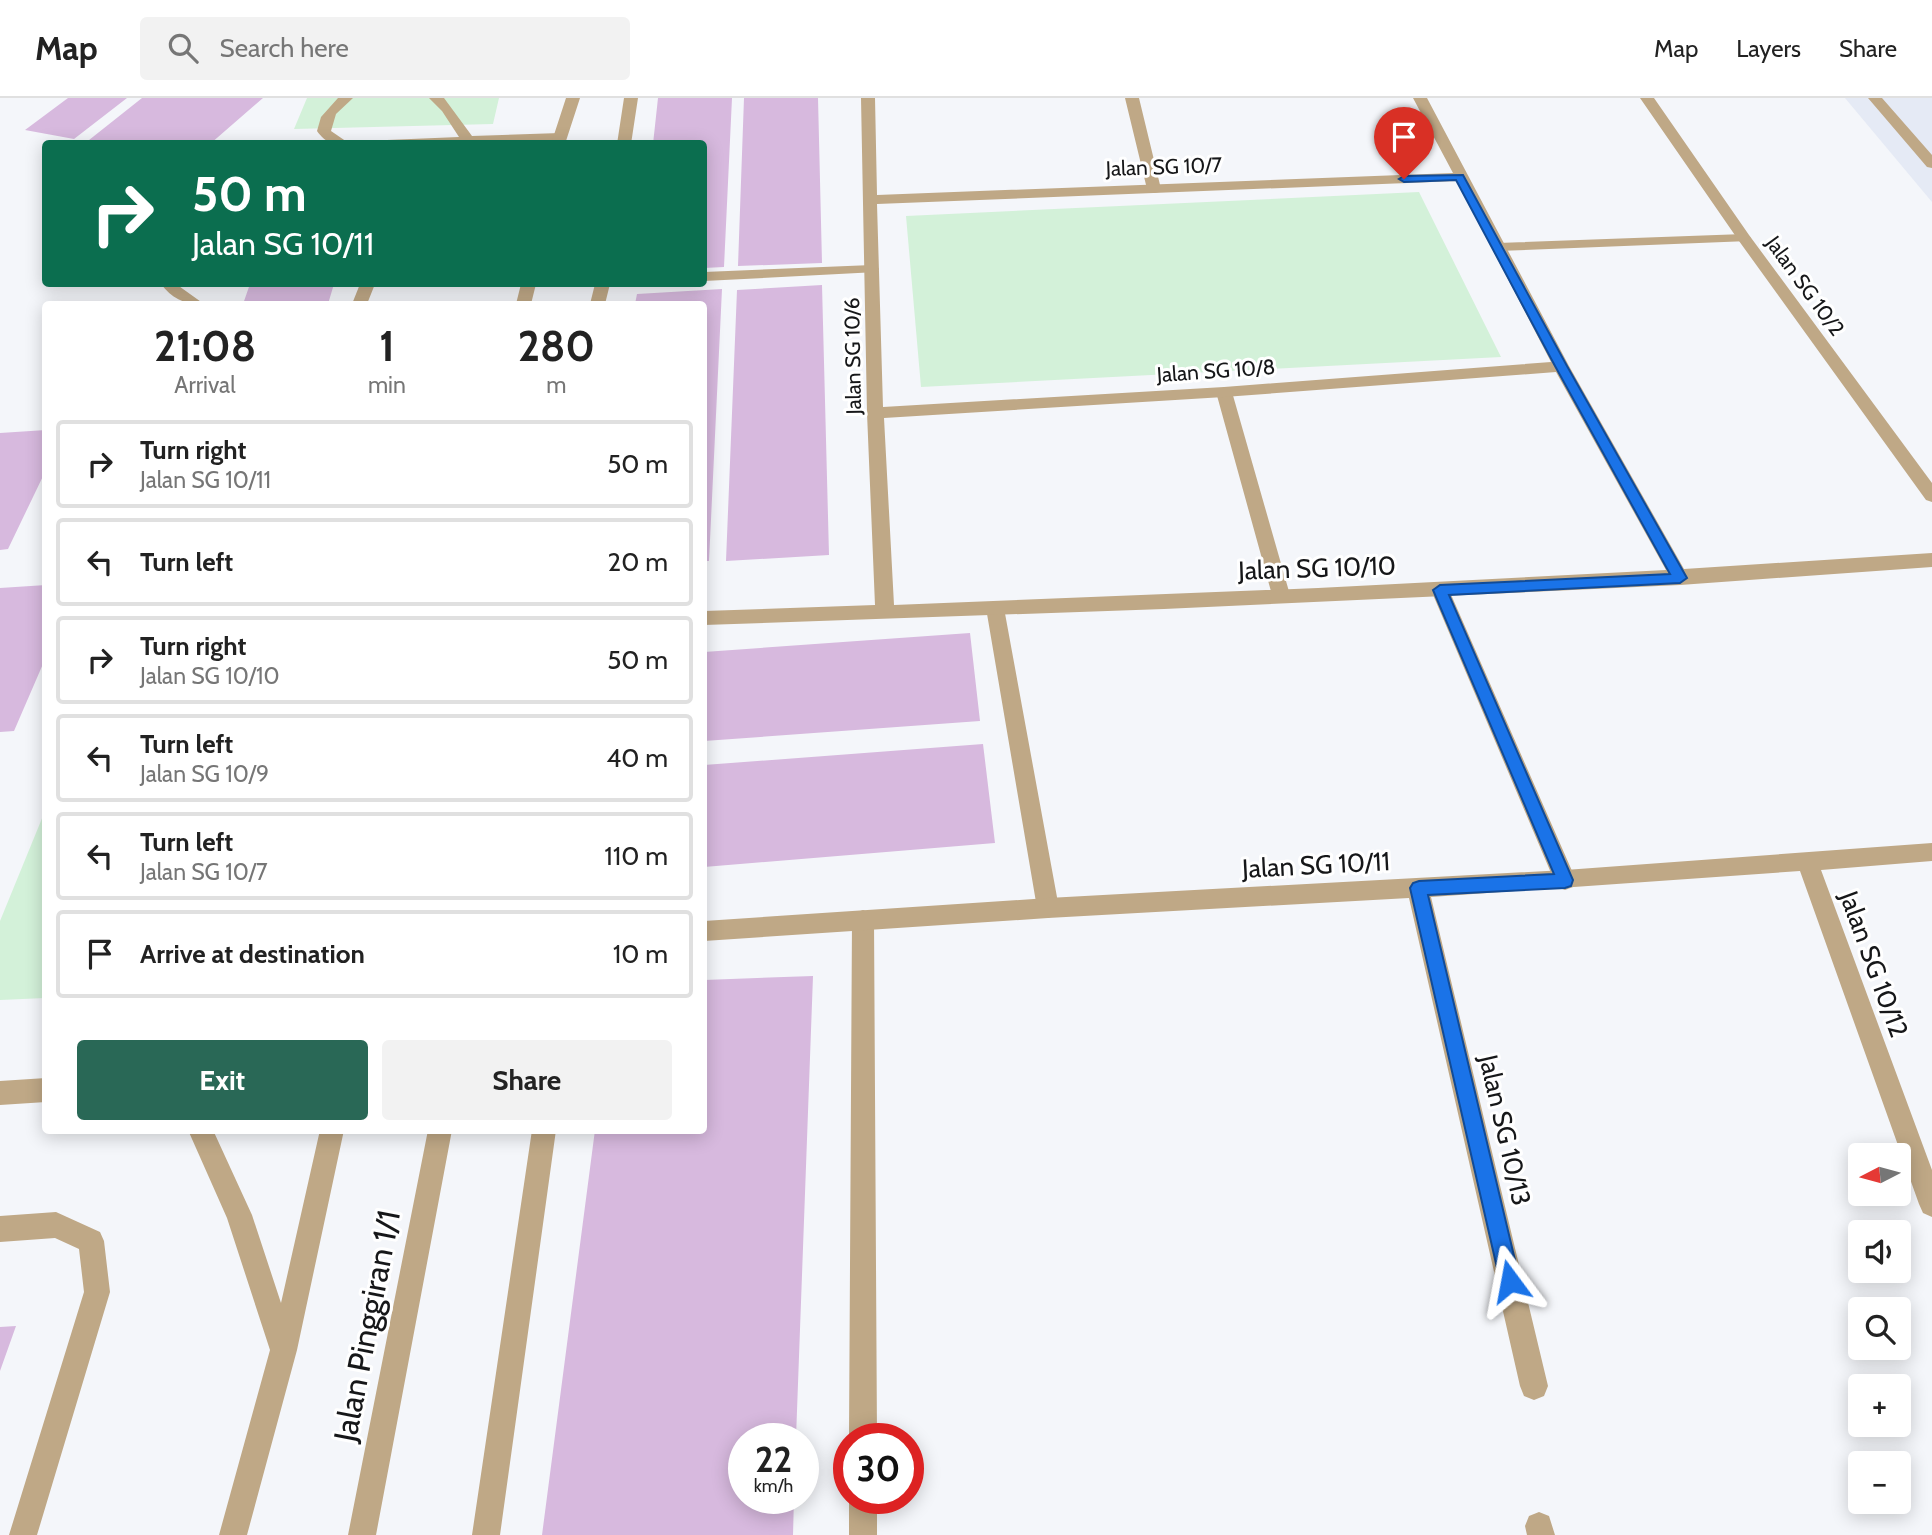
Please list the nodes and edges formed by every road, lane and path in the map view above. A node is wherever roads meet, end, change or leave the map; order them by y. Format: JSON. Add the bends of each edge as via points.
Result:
{"nodes":[{"id":1,"x":346,"y":98,"type":"edge"},
{"id":2,"x":436,"y":98,"type":"edge"},
{"id":3,"x":573,"y":98,"type":"edge"},
{"id":4,"x":631,"y":98,"type":"edge"},
{"id":5,"x":867,"y":98,"type":"edge"},
{"id":6,"x":1132,"y":98,"type":"edge"},
{"id":7,"x":1420,"y":98,"type":"edge"},
{"id":8,"x":1647,"y":98,"type":"edge"},
{"id":9,"x":1875,"y":98,"type":"edge"},
{"id":10,"x":334,"y":140,"type":"edge"},
{"id":11,"x":468,"y":140,"type":"joint"},
{"id":12,"x":559,"y":140,"type":"edge"},
{"id":13,"x":625,"y":140,"type":"edge"},
{"id":14,"x":1932,"y":164,"type":"edge"},
{"id":15,"x":1459,"y":177,"type":"junction"},
{"id":16,"x":1154,"y":189,"type":"junction"},
{"id":17,"x":870,"y":200,"type":"junction"},
{"id":18,"x":1744,"y":238,"type":"junction"},
{"id":19,"x":1498,"y":247,"type":"junction"},
{"id":20,"x":872,"y":269,"type":"junction"},
{"id":21,"x":707,"y":277,"type":"edge"},
{"id":22,"x":172,"y":287,"type":"edge"},
{"id":23,"x":192,"y":301,"type":"edge"},
{"id":24,"x":1561,"y":366,"type":"junction"},
{"id":25,"x":1224,"y":392,"type":"junction"},
{"id":26,"x":874,"y":414,"type":"junction"},
{"id":27,"x":1932,"y":496,"type":"edge"},
{"id":28,"x":1932,"y":560,"type":"edge"},
{"id":29,"x":1680,"y":578,"type":"junction"},
{"id":30,"x":1440,"y":590,"type":"junction"},
{"id":31,"x":1281,"y":595,"type":"junction"},
{"id":32,"x":995,"y":608,"type":"junction"},
{"id":33,"x":885,"y":612,"type":"junction"},
{"id":34,"x":707,"y":618,"type":"edge"},
{"id":35,"x":1932,"y":852,"type":"edge"},
{"id":36,"x":1807,"y":861,"type":"junction"},
{"id":37,"x":1565,"y":880,"type":"junction"},
{"id":38,"x":1419,"y":888,"type":"junction"},
{"id":39,"x":1048,"y":908,"type":"junction"},
{"id":40,"x":863,"y":920,"type":"junction"},
{"id":41,"x":707,"y":931,"type":"edge"},
{"id":42,"x":42,"y":1090,"type":"edge"},
{"id":43,"x":0,"y":1093,"type":"edge"},
{"id":44,"x":202,"y":1134,"type":"edge"},
{"id":45,"x":331,"y":1134,"type":"edge"},
{"id":46,"x":439,"y":1134,"type":"edge"},
{"id":47,"x":543,"y":1134,"type":"edge"},
{"id":48,"x":1932,"y":1204,"type":"edge"},
{"id":49,"x":0,"y":1229,"type":"edge"},
{"id":50,"x":284,"y":1350,"type":"junction"},
{"id":51,"x":1534,"y":1386,"type":"dead end"},
{"id":52,"x":863,"y":1423,"type":"edge"},
{"id":53,"x":863,"y":1514,"type":"edge"},
{"id":54,"x":23,"y":1535,"type":"edge"},
{"id":55,"x":233,"y":1535,"type":"edge"},
{"id":56,"x":362,"y":1535,"type":"edge"},
{"id":57,"x":486,"y":1535,"type":"edge"},
{"id":58,"x":863,"y":1535,"type":"edge"}],
"edges":[{"from":1,"to":10,"type":"street","via":[[324,122],[324,131]]},
{"from":2,"to":11,"type":"street"},
{"from":3,"to":12,"type":"street"},
{"from":4,"to":13,"type":"street"},
{"from":5,"to":17,"type":"street","name":"Jalan SG 10/6"},
{"from":6,"to":16,"type":"street"},
{"from":7,"to":15,"type":"street"},
{"from":8,"to":18,"type":"street","name":"Jalan SG 10/2"},
{"from":9,"to":14,"type":"street"},
{"from":11,"to":12,"type":"street"},
{"from":15,"to":16,"type":"street","name":"Jalan SG 10/7"},
{"from":15,"to":19,"type":"street"},
{"from":16,"to":17,"type":"street","name":"Jalan SG 10/7"},
{"from":17,"to":20,"type":"street","name":"Jalan SG 10/6"},
{"from":18,"to":19,"type":"street"},
{"from":18,"to":27,"type":"street","name":"Jalan SG 10/2"},
{"from":19,"to":24,"type":"street"},
{"from":20,"to":21,"type":"street"},
{"from":20,"to":26,"type":"street","name":"Jalan SG 10/6"},
{"from":22,"to":23,"type":"street"},
{"from":24,"to":25,"type":"street","name":"Jalan SG 10/8"},
{"from":24,"to":29,"type":"street"},
{"from":25,"to":26,"type":"street","name":"Jalan SG 10/8"},
{"from":25,"to":31,"type":"street"},
{"from":26,"to":33,"type":"street","name":"Jalan SG 10/6"},
{"from":28,"to":29,"type":"street","name":"Jalan SG 10/10"},
{"from":29,"to":30,"type":"street","name":"Jalan SG 10/10"},
{"from":30,"to":31,"type":"street","name":"Jalan SG 10/10"},
{"from":30,"to":37,"type":"street"},
{"from":31,"to":32,"type":"street","name":"Jalan SG 10/10"},
{"from":32,"to":33,"type":"street","name":"Jalan SG 10/10"},
{"from":32,"to":39,"type":"street"},
{"from":33,"to":34,"type":"street","name":"Jalan SG 10/10"},
{"from":35,"to":36,"type":"street","name":"Jalan SG 10/11"},
{"from":36,"to":37,"type":"street","name":"Jalan SG 10/11"},
{"from":36,"to":48,"type":"street","name":"Jalan SG 10/12"},
{"from":37,"to":38,"type":"street","name":"Jalan SG 10/11"},
{"from":38,"to":39,"type":"street","name":"Jalan SG 10/11"},
{"from":38,"to":51,"type":"street","name":"Jalan SG 10/13"},
{"from":39,"to":40,"type":"street","name":"Jalan SG 10/11"},
{"from":40,"to":41,"type":"street","name":"Jalan SG 10/11"},
{"from":40,"to":52,"type":"street"},
{"from":42,"to":43,"type":"street"},
{"from":44,"to":50,"type":"street","via":[[239,1215]]},
{"from":45,"to":50,"type":"street"},
{"from":46,"to":56,"type":"street","name":"Jalan Pinggiran 1/1"},
{"from":47,"to":57,"type":"street"},
{"from":49,"to":54,"type":"street","via":[[56,1225],[91,1241],[97,1292]]},
{"from":50,"to":55,"type":"street"},
{"from":53,"to":58,"type":"street"}]}
